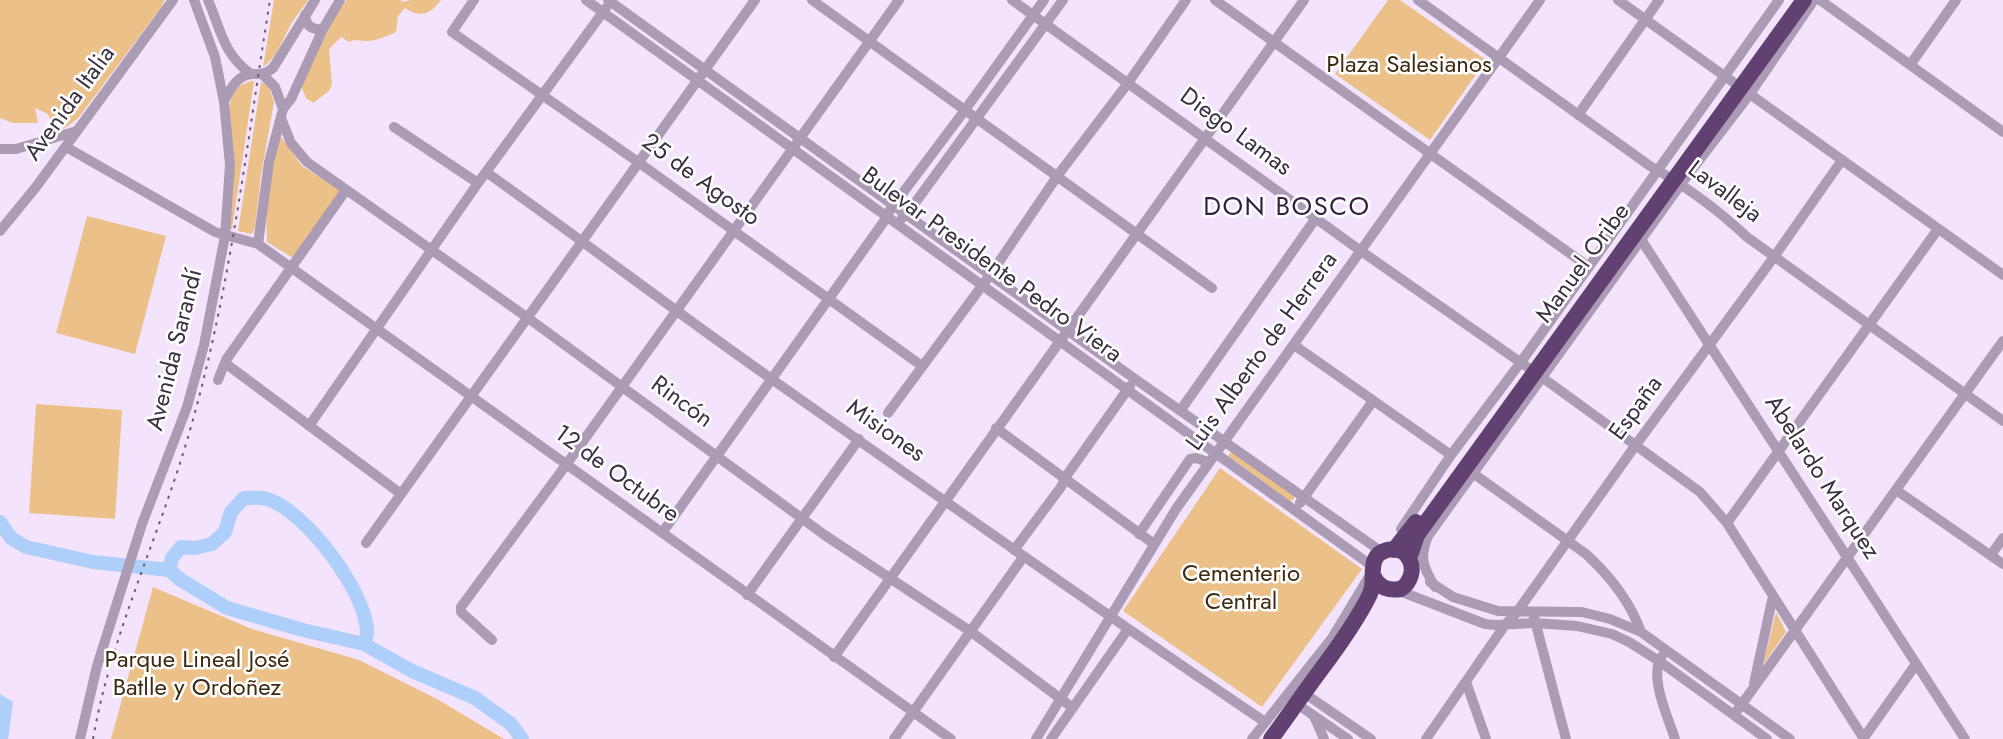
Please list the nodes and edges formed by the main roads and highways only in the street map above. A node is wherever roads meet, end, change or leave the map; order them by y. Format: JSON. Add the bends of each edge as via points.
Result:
{"nodes":[{"id":1,"x":1791,"y":0,"type":"edge"},
{"id":2,"x":1804,"y":0,"type":"edge"},
{"id":3,"x":1737,"y":85,"type":"junction"},
{"id":4,"x":1532,"y":370,"type":"junction"},
{"id":5,"x":1380,"y":561,"type":"junction"},
{"id":6,"x":1411,"y":563,"type":"junction"},
{"id":7,"x":1394,"y":590,"type":"junction"},
{"id":8,"x":1306,"y":704,"type":"junction"},
{"id":9,"x":1271,"y":739,"type":"edge"},
{"id":10,"x":1282,"y":739,"type":"edge"}],
"edges":[{"from":1,"to":3,"type":"highway","name":"Manuel Oribe"},
{"from":2,"to":3,"type":"highway","name":"Manuel Oribe"},
{"from":3,"to":4,"type":"highway","name":"Manuel Oribe"},
{"from":4,"to":5,"type":"highway","name":"Manuel Oribe"},
{"from":4,"to":6,"type":"highway","name":"Manuel Oribe","via":[[1418,535]]},
{"from":5,"to":6,"type":"highway","via":[[1403,553]]},
{"from":5,"to":7,"type":"highway","via":[[1380,586]]},
{"from":5,"to":8,"type":"highway","name":"Manuel Oribe","via":[[1371,592]]},
{"from":6,"to":7,"type":"highway","name":"Manuel Oribe","via":[[1409,582]]},
{"from":7,"to":8,"type":"highway","name":"Manuel Oribe","via":[[1381,599]]},
{"from":8,"to":9,"type":"highway","name":"Manuel Oribe"},
{"from":8,"to":10,"type":"highway","name":"Manuel Oribe"}]}
